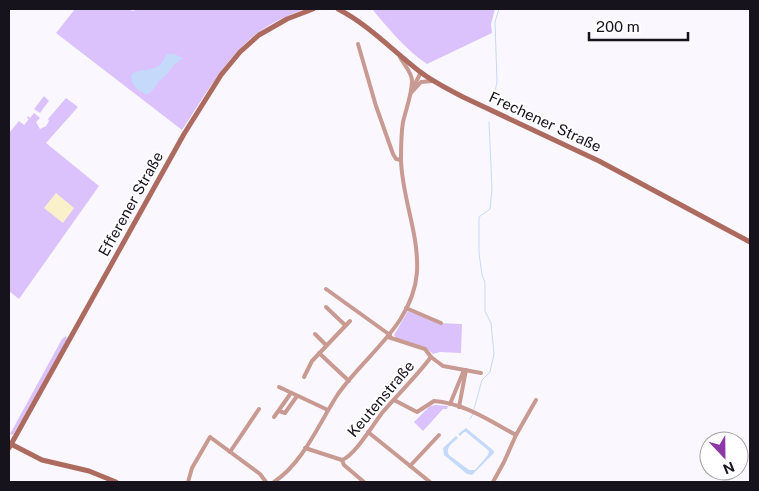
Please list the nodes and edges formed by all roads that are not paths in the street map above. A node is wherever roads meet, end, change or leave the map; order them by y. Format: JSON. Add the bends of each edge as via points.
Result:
{"nodes":[{"id":1,"x":313,"y":9,"type":"edge"},
{"id":2,"x":338,"y":9,"type":"edge"},
{"id":3,"x":307,"y":10,"type":"edge"},
{"id":4,"x":345,"y":11,"type":"edge"},
{"id":5,"x":358,"y":44,"type":"dead end"},
{"id":6,"x":399,"y":55,"type":"junction"},
{"id":7,"x":421,"y":72,"type":"junction"},
{"id":8,"x":433,"y":81,"type":"junction"},
{"id":9,"x":410,"y":95,"type":"junction"},
{"id":10,"x":401,"y":160,"type":"junction"},
{"id":11,"x":750,"y":242,"type":"edge"},
{"id":12,"x":326,"y":289,"type":"dead end"},
{"id":13,"x":326,"y":307,"type":"dead end"},
{"id":14,"x":406,"y":308,"type":"junction"},
{"id":15,"x":350,"y":321,"type":"dead end"},
{"id":16,"x":441,"y":323,"type":"dead end"},
{"id":17,"x":345,"y":326,"type":"junction"},
{"id":18,"x":315,"y":334,"type":"dead end"},
{"id":19,"x":389,"y":336,"type":"junction"},
{"id":20,"x":326,"y":345,"type":"junction"},
{"id":21,"x":319,"y":353,"type":"junction"},
{"id":22,"x":430,"y":357,"type":"junction"},
{"id":23,"x":465,"y":370,"type":"junction"},
{"id":24,"x":481,"y":373,"type":"dead end"},
{"id":25,"x":304,"y":377,"type":"dead end"},
{"id":26,"x":349,"y":381,"type":"junction"},
{"id":27,"x":279,"y":387,"type":"dead end"},
{"id":28,"x":291,"y":393,"type":"junction"},
{"id":29,"x":297,"y":396,"type":"junction"},
{"id":30,"x":394,"y":400,"type":"junction"},
{"id":31,"x":536,"y":400,"type":"dead end"},
{"id":32,"x":450,"y":404,"type":"junction"},
{"id":33,"x":458,"y":407,"type":"junction"},
{"id":34,"x":259,"y":409,"type":"dead end"},
{"id":35,"x":328,"y":410,"type":"junction"},
{"id":36,"x":279,"y":411,"type":"junction"},
{"id":37,"x":274,"y":417,"type":"dead end"},
{"id":38,"x":368,"y":432,"type":"junction"},
{"id":39,"x":439,"y":435,"type":"dead end"},
{"id":40,"x":516,"y":435,"type":"junction"},
{"id":41,"x":9,"y":445,"type":"edge"},
{"id":42,"x":304,"y":448,"type":"junction"},
{"id":43,"x":230,"y":452,"type":"junction"},
{"id":44,"x":342,"y":460,"type":"junction"},
{"id":45,"x":410,"y":466,"type":"junction"},
{"id":46,"x":116,"y":482,"type":"edge"},
{"id":47,"x":188,"y":482,"type":"edge"},
{"id":48,"x":266,"y":482,"type":"edge"},
{"id":49,"x":274,"y":482,"type":"edge"},
{"id":50,"x":364,"y":482,"type":"edge"},
{"id":51,"x":430,"y":482,"type":"edge"},
{"id":52,"x":493,"y":482,"type":"edge"}],
"edges":[{"from":1,"to":3,"type":"main road","name":"Efferener Straße"},
{"from":2,"to":4,"type":"main road","name":"Frechener Straße"},
{"from":3,"to":41,"type":"main road","name":"Efferener Straße","via":[[259,35],[221,75],[184,134]]},
{"from":4,"to":6,"type":"main road","name":"Frechener Straße"},
{"from":5,"to":10,"type":"street","via":[[393,154]]},
{"from":6,"to":7,"type":"main road","name":"Frechener Straße"},
{"from":6,"to":9,"type":"street","via":[[411,78]]},
{"from":7,"to":8,"type":"main road","name":"Frechener Straße"},
{"from":7,"to":9,"type":"street"},
{"from":8,"to":9,"type":"street","via":[[421,82]]},
{"from":8,"to":11,"type":"main road","name":"Frechener Straße","via":[[599,161]]},
{"from":9,"to":10,"type":"street","via":[[403,124]]},
{"from":10,"to":14,"type":"street","via":[[417,254],[416,279]]},
{"from":12,"to":19,"type":"street","name":"Keutenstraße"},
{"from":13,"to":17,"type":"street"},
{"from":14,"to":16,"type":"street"},
{"from":14,"to":19,"type":"street"},
{"from":15,"to":17,"type":"street"},
{"from":17,"to":20,"type":"street"},
{"from":18,"to":20,"type":"street"},
{"from":19,"to":22,"type":"street","name":"Keutenstraße","via":[[425,349]]},
{"from":19,"to":26,"type":"street"},
{"from":20,"to":21,"type":"street"},
{"from":21,"to":25,"type":"street"},
{"from":21,"to":26,"type":"street"},
{"from":22,"to":23,"type":"street","via":[[443,366]]},
{"from":22,"to":30,"type":"street","name":"Keutenstraße"},
{"from":23,"to":24,"type":"street"},
{"from":23,"to":32,"type":"street"},
{"from":23,"to":33,"type":"street"},
{"from":26,"to":35,"type":"street"},
{"from":27,"to":28,"type":"street"},
{"from":28,"to":29,"type":"street"},
{"from":28,"to":36,"type":"street"},
{"from":29,"to":35,"type":"street"},
{"from":29,"to":36,"type":"street","via":[[284,413]]},
{"from":30,"to":32,"type":"street","via":[[418,412],[434,401]]},
{"from":30,"to":38,"type":"street","name":"Keutenstraße"},
{"from":31,"to":40,"type":"street"},
{"from":32,"to":33,"type":"street"},
{"from":33,"to":40,"type":"street","via":[[480,414]]},
{"from":34,"to":43,"type":"street"},
{"from":35,"to":42,"type":"street"},
{"from":36,"to":37,"type":"street"},
{"from":38,"to":44,"type":"street","name":"Keutenstraße"},
{"from":38,"to":45,"type":"street"},
{"from":39,"to":45,"type":"street"},
{"from":40,"to":52,"type":"street"},
{"from":41,"to":46,"type":"main road","via":[[42,460],[89,471]]},
{"from":42,"to":44,"type":"street"},
{"from":42,"to":49,"type":"street","via":[[288,470]]},
{"from":43,"to":47,"type":"street","via":[[210,437]]},
{"from":43,"to":48,"type":"street"},
{"from":44,"to":50,"type":"street"},
{"from":45,"to":51,"type":"street"}]}
